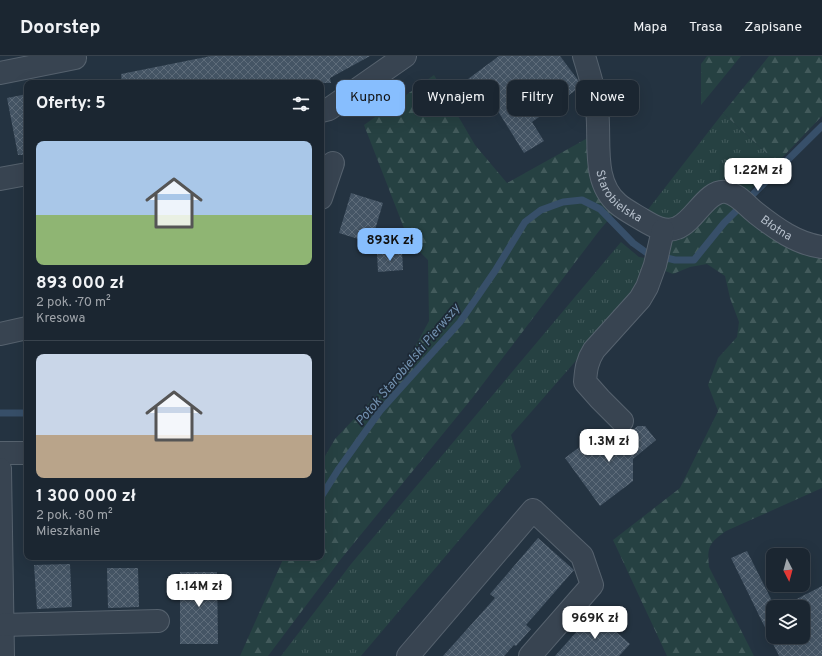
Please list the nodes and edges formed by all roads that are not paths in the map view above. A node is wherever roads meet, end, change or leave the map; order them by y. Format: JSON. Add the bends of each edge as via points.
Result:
{"nodes":[{"id":1,"x":405,"y":56,"type":"edge"},
{"id":2,"x":584,"y":56,"type":"edge"},
{"id":3,"x":75,"y":58,"type":"dead end"},
{"id":4,"x":0,"y":73,"type":"edge"},
{"id":5,"x":324,"y":110,"type":"edge"},
{"id":6,"x":333,"y":164,"type":"dead end"},
{"id":7,"x":1,"y":173,"type":"edge"},
{"id":8,"x":24,"y":174,"type":"edge"},
{"id":9,"x":324,"y":190,"type":"edge"},
{"id":10,"x":659,"y":246,"type":"junction"},
{"id":11,"x":822,"y":247,"type":"edge"},
{"id":12,"x":24,"y":329,"type":"edge"},
{"id":13,"x":0,"y":334,"type":"edge"},
{"id":14,"x":622,"y":421,"type":"dead end"},
{"id":15,"x":0,"y":453,"type":"edge"},
{"id":16,"x":24,"y":453,"type":"edge"},
{"id":17,"x":0,"y":469,"type":"edge"},
{"id":18,"x":158,"y":621,"type":"dead end"},
{"id":19,"x":2,"y":624,"type":"junction"},
{"id":20,"x":413,"y":654,"type":"edge"},
{"id":21,"x":3,"y":656,"type":"edge"},
{"id":22,"x":530,"y":656,"type":"edge"}],
"edges":[{"from":1,"to":5,"type":"street"},
{"from":2,"to":10,"type":"street","name":"Starobielska","via":[[597,107],[598,153],[603,182],[618,204],[653,226]]},
{"from":3,"to":4,"type":"street"},
{"from":6,"to":9,"type":"street"},
{"from":7,"to":8,"type":"street"},
{"from":10,"to":11,"type":"street","name":"Błotna","via":[[719,192],[732,194],[791,238]]},
{"from":10,"to":14,"type":"street","via":[[647,287],[640,299],[594,350],[586,366],[585,382]]},
{"from":12,"to":13,"type":"street"},
{"from":15,"to":16,"type":"street"},
{"from":17,"to":19,"type":"street"},
{"from":18,"to":19,"type":"street"},
{"from":19,"to":21,"type":"street"},
{"from":20,"to":22,"type":"street","via":[[533,510],[582,556],[592,585]]}]}
